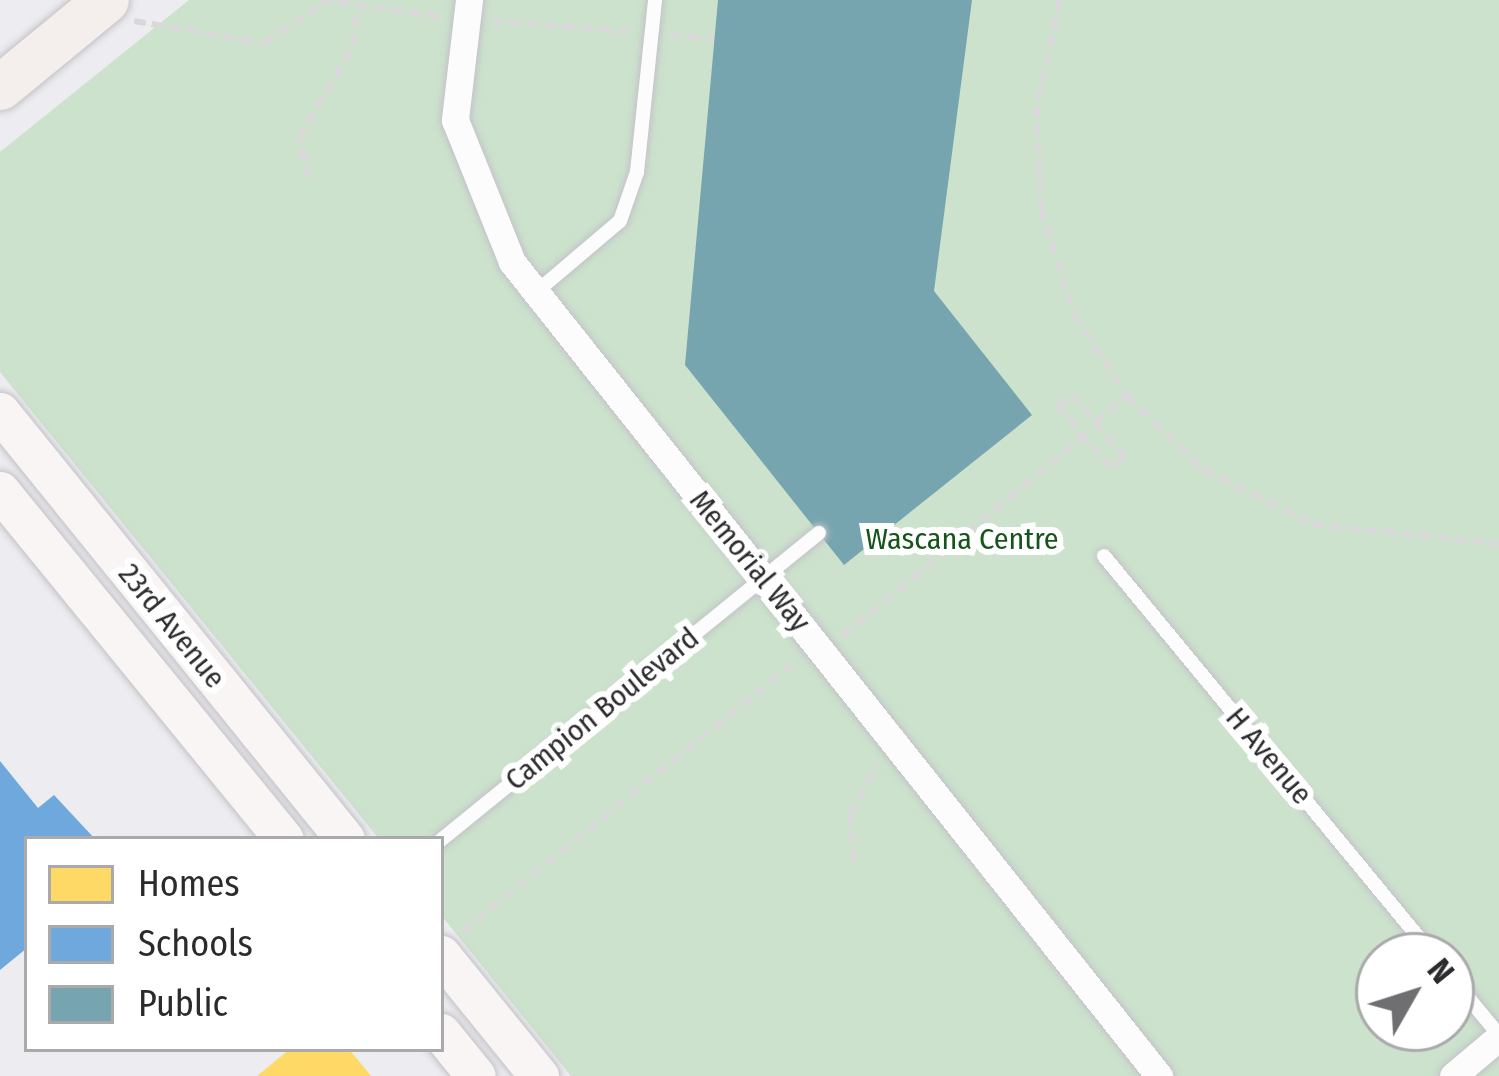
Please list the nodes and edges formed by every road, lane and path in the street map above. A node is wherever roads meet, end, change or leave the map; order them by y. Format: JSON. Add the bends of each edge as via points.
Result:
{"nodes":[{"id":1,"x":656,"y":0,"type":"edge"},
{"id":2,"x":1060,"y":0,"type":"edge"},
{"id":3,"x":321,"y":3,"type":"edge"},
{"id":4,"x":97,"y":7,"type":"edge"},
{"id":5,"x":358,"y":9,"type":"junction"},
{"id":6,"x":466,"y":10,"type":"edge"},
{"id":7,"x":652,"y":33,"type":"junction"},
{"id":8,"x":714,"y":38,"type":"dead end"},
{"id":9,"x":0,"y":87,"type":"edge"},
{"id":10,"x":309,"y":178,"type":"dead end"},
{"id":11,"x":535,"y":293,"type":"junction"},
{"id":12,"x":1126,"y":396,"type":"junction"},
{"id":13,"x":0,"y":412,"type":"edge"},
{"id":14,"x":1096,"y":423,"type":"junction"},
{"id":15,"x":1084,"y":436,"type":"junction"},
{"id":16,"x":0,"y":490,"type":"edge"},
{"id":17,"x":819,"y":533,"type":"dead end"},
{"id":18,"x":1499,"y":544,"type":"edge"},
{"id":19,"x":1103,"y":556,"type":"dead end"},
{"id":20,"x":766,"y":580,"type":"junction"},
{"id":21,"x":813,"y":652,"type":"junction"},
{"id":22,"x":811,"y":678,"type":"dead end"},
{"id":23,"x":865,"y":746,"type":"dead end"},
{"id":24,"x":282,"y":836,"type":"edge"},
{"id":25,"x":343,"y":836,"type":"edge"},
{"id":26,"x":444,"y":838,"type":"edge"},
{"id":27,"x":854,"y":862,"type":"dead end"},
{"id":28,"x":1414,"y":932,"type":"edge"},
{"id":29,"x":444,"y":950,"type":"edge"},
{"id":30,"x":444,"y":956,"type":"edge"},
{"id":31,"x":1475,"y":1006,"type":"edge"},
{"id":32,"x":1499,"y":1036,"type":"edge"},
{"id":33,"x":444,"y":1037,"type":"edge"},
{"id":34,"x":1144,"y":1046,"type":"junction"},
{"id":35,"x":476,"y":1076,"type":"edge"},
{"id":36,"x":539,"y":1076,"type":"edge"},
{"id":37,"x":1159,"y":1076,"type":"edge"},
{"id":38,"x":1175,"y":1076,"type":"edge"},
{"id":39,"x":1453,"y":1076,"type":"edge"}],
"edges":[{"from":1,"to":7,"type":"lane"},
{"from":2,"to":12,"type":"path","via":[[1037,107],[1041,209],[1075,315]]},
{"from":3,"to":4,"type":"path","via":[[264,44]]},
{"from":3,"to":5,"type":"path"},
{"from":4,"to":9,"type":"main road"},
{"from":5,"to":6,"type":"path"},
{"from":5,"to":10,"type":"path","via":[[353,46],[299,140]]},
{"from":6,"to":7,"type":"path"},
{"from":6,"to":11,"type":"street","name":"Memorial Way","via":[[454,96],[466,167]]},
{"from":7,"to":8,"type":"path"},
{"from":7,"to":11,"type":"lane","via":[[637,172],[620,221]]},
{"from":11,"to":20,"type":"street","name":"Memorial Way"},
{"from":12,"to":14,"type":"path"},
{"from":12,"to":18,"type":"path","via":[[1204,469],[1312,524]]},
{"from":13,"to":25,"type":"main road","name":"23rd Avenue"},
{"from":14,"to":15,"type":"path","via":[[1072,394],[1058,406]]},
{"from":14,"to":15,"type":"path","via":[[1124,457],[1111,468]]},
{"from":15,"to":21,"type":"path"},
{"from":16,"to":24,"type":"main road","name":"23rd Avenue"},
{"from":17,"to":20,"type":"lane","name":"Campion Boulevard"},
{"from":19,"to":28,"type":"lane","name":"H Avenue"},
{"from":20,"to":21,"type":"street","name":"Memorial Way"},
{"from":20,"to":26,"type":"lane","name":"Campion Boulevard"},
{"from":21,"to":22,"type":"path"},
{"from":21,"to":29,"type":"path"},
{"from":21,"to":34,"type":"street","name":"Memorial Way"},
{"from":23,"to":27,"type":"path","via":[[879,763],[850,815]]},
{"from":30,"to":36,"type":"main road"},
{"from":31,"to":32,"type":"lane"},
{"from":32,"to":39,"type":"street"},
{"from":33,"to":35,"type":"main road"},
{"from":34,"to":37,"type":"street","name":"Memorial Way"},
{"from":34,"to":38,"type":"street"}]}
